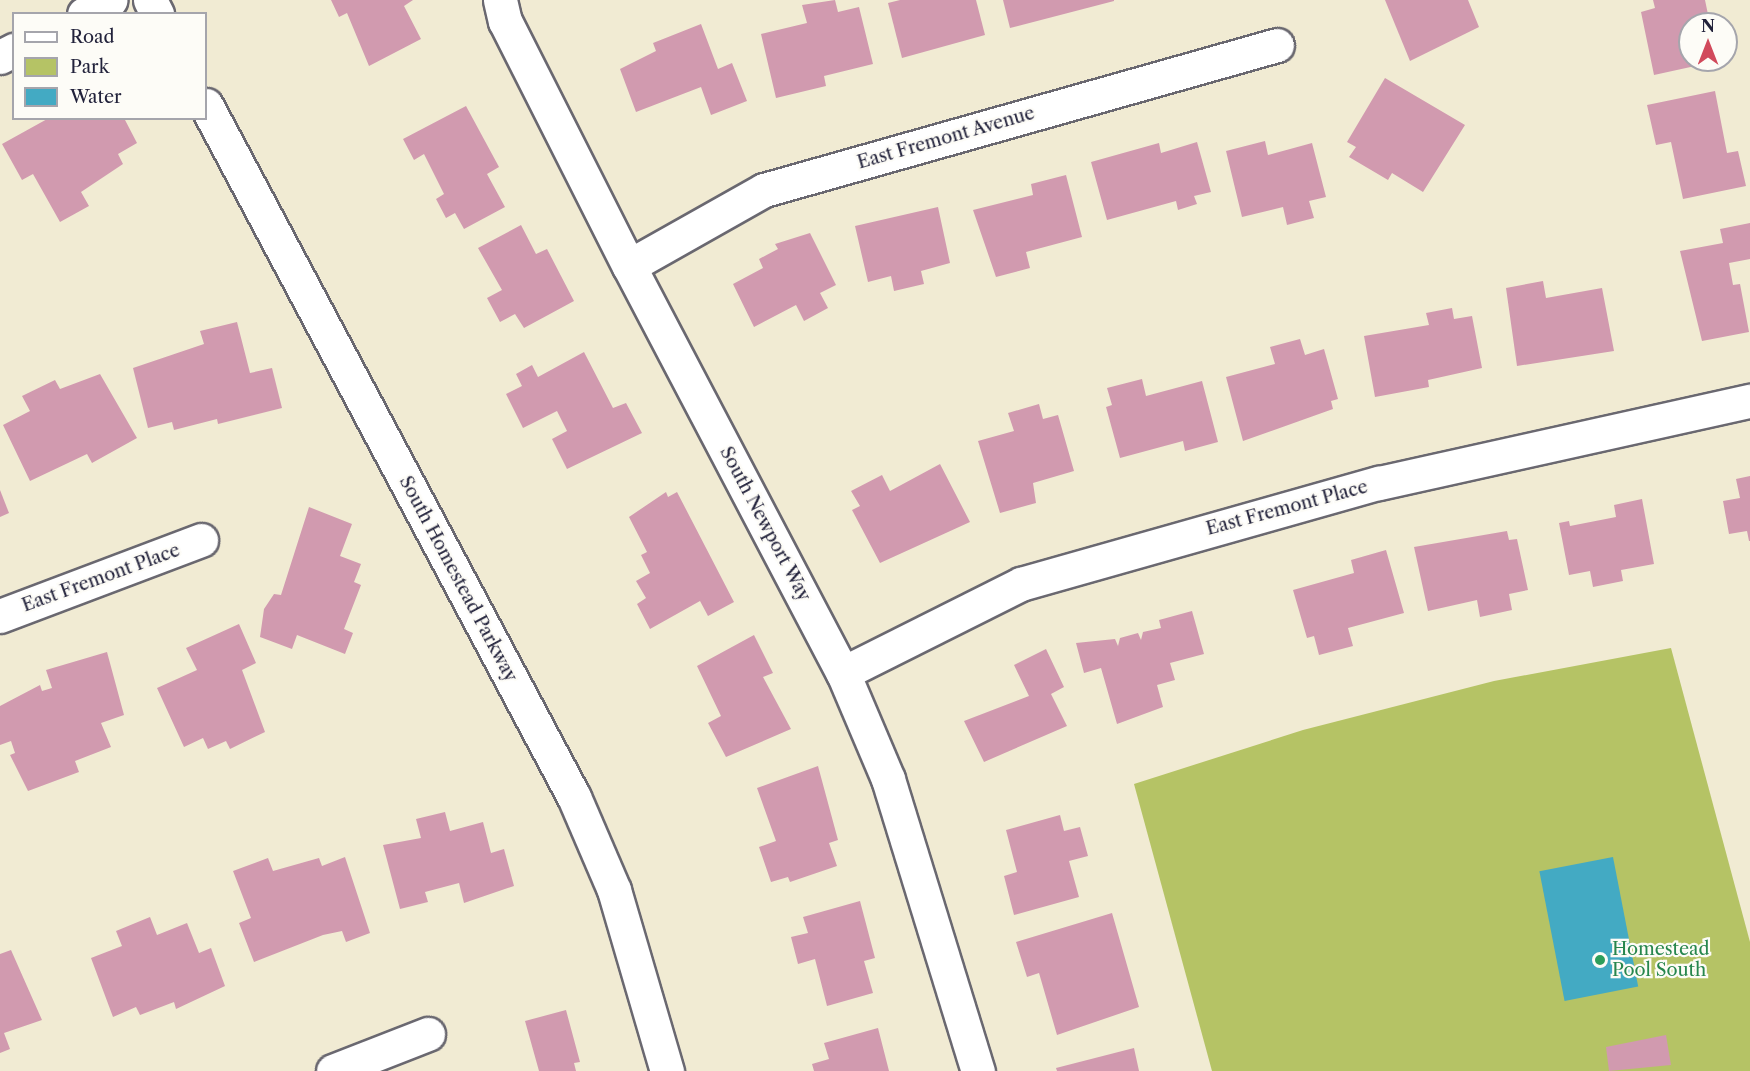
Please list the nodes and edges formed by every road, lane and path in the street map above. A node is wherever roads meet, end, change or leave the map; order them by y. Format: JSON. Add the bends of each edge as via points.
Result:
{"nodes":[{"id":1,"x":110,"y":0,"type":"edge"},
{"id":2,"x":500,"y":0,"type":"edge"},
{"id":3,"x":88,"y":12,"type":"edge"},
{"id":4,"x":1277,"y":45,"type":"dead end"},
{"id":5,"x":207,"y":107,"type":"edge"},
{"id":6,"x":629,"y":266,"type":"junction"},
{"id":7,"x":1750,"y":401,"type":"edge"},
{"id":8,"x":201,"y":540,"type":"dead end"},
{"id":9,"x":0,"y":616,"type":"edge"},
{"id":10,"x":843,"y":673,"type":"junction"},
{"id":11,"x":428,"y":1034,"type":"dead end"},
{"id":12,"x":333,"y":1071,"type":"edge"},
{"id":13,"x":667,"y":1071,"type":"edge"},
{"id":14,"x":978,"y":1071,"type":"edge"}],
"edges":[{"from":1,"to":3,"type":"street"},
{"from":2,"to":6,"type":"street","name":"South Newport Way","via":[[505,21]]},
{"from":4,"to":6,"type":"street","name":"East Fremont Avenue","via":[[764,190]]},
{"from":5,"to":13,"type":"street","name":"South Homestead Parkway","via":[[574,797],[614,890]]},
{"from":6,"to":10,"type":"street","name":"South Newport Way"},
{"from":7,"to":10,"type":"street","name":"East Fremont Place","via":[[1379,483],[1021,584]]},
{"from":8,"to":9,"type":"street","name":"East Fremont Place"},
{"from":10,"to":14,"type":"street","name":"South Newport Way","via":[[888,779]]},
{"from":11,"to":12,"type":"street"}]}
